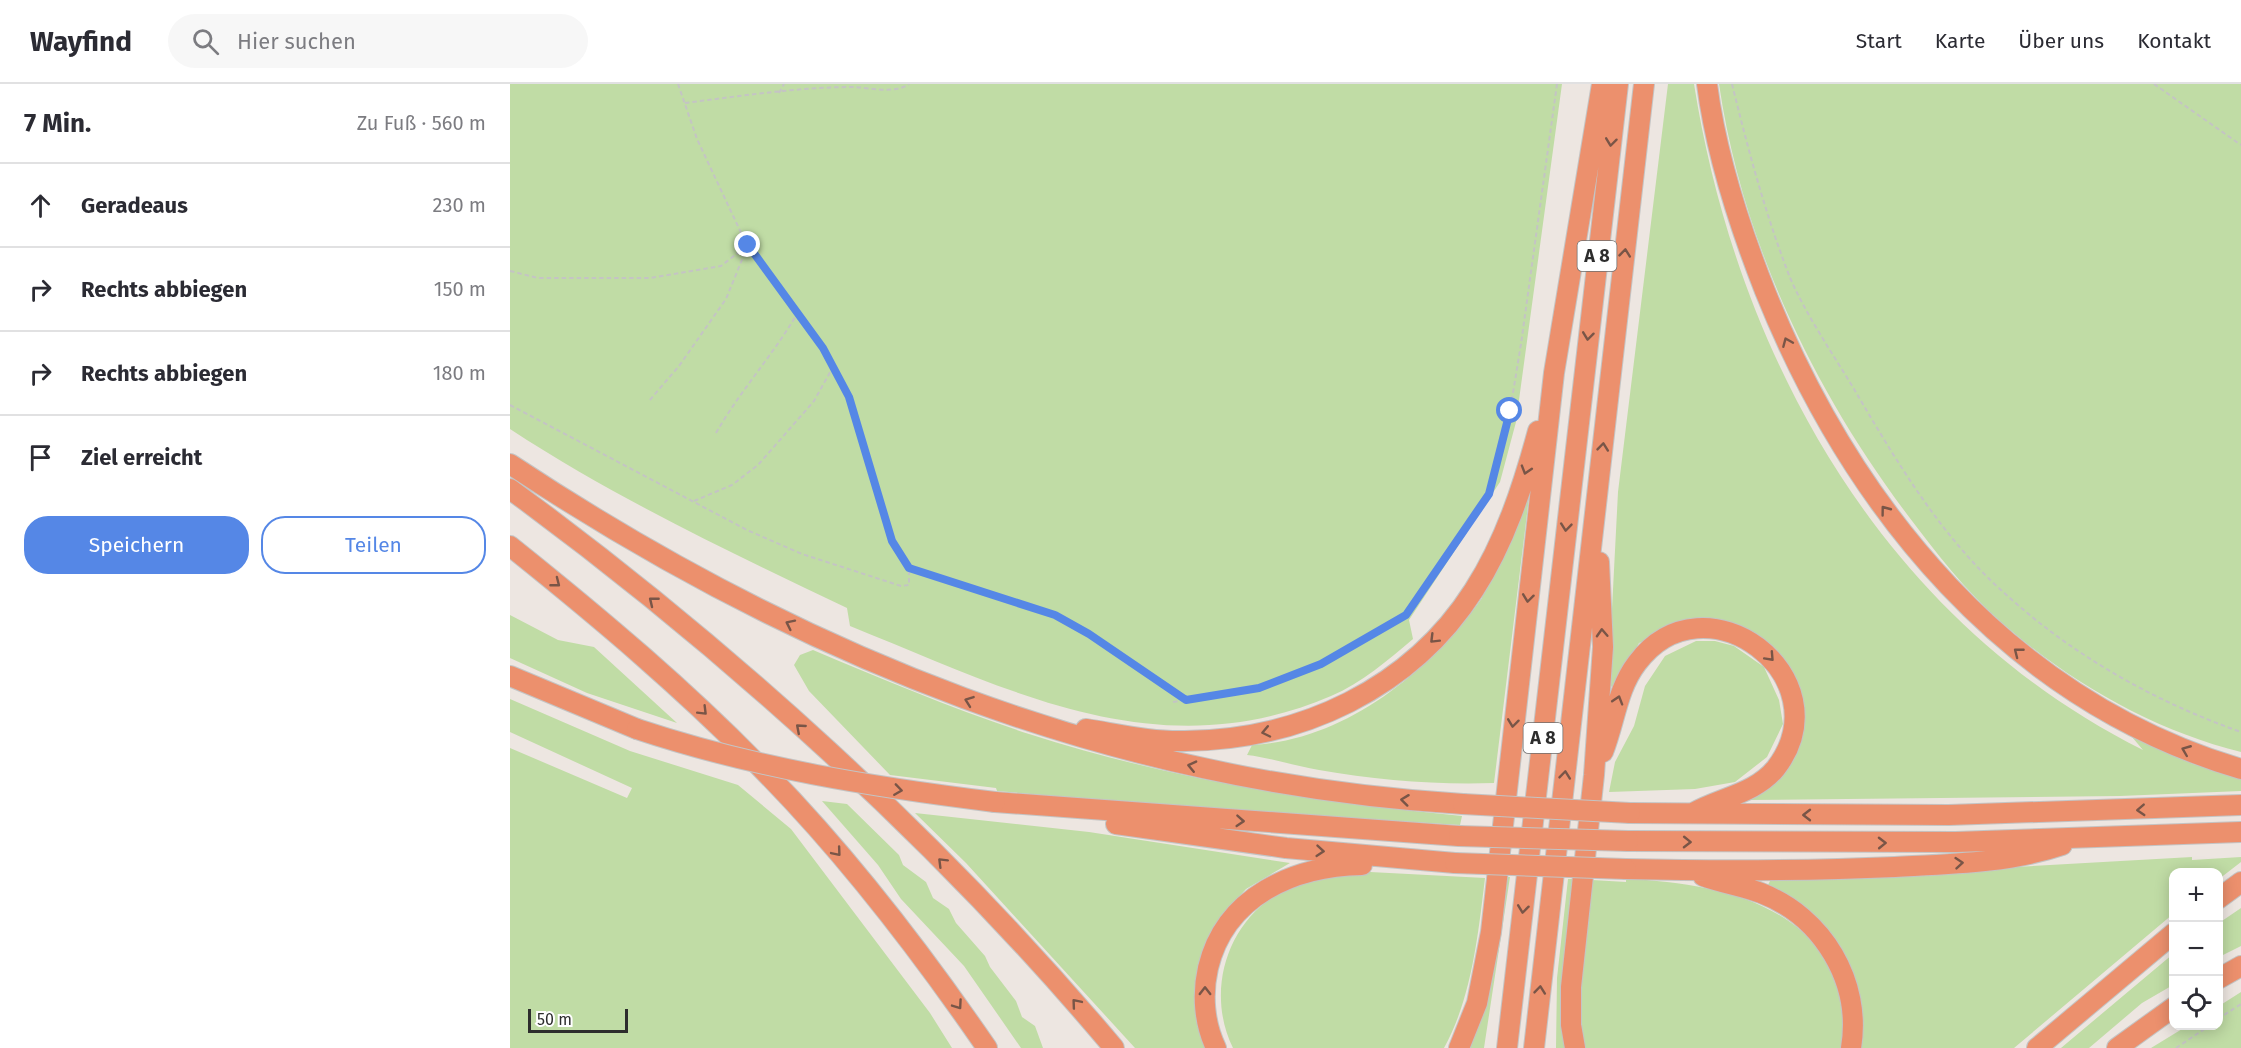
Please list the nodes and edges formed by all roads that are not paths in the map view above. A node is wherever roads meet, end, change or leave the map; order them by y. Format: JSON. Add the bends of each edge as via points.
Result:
{"nodes":[{"id":1,"x":1602,"y":84,"type":"edge"},
{"id":2,"x":1618,"y":84,"type":"edge"},
{"id":3,"x":1644,"y":84,"type":"edge"},
{"id":4,"x":1707,"y":84,"type":"edge"},
{"id":5,"x":1554,"y":373,"type":"junction"},
{"id":6,"x":510,"y":464,"type":"edge"},
{"id":7,"x":510,"y":489,"type":"edge"},
{"id":8,"x":1597,"y":505,"type":"junction"},
{"id":9,"x":510,"y":546,"type":"edge"},
{"id":10,"x":510,"y":676,"type":"edge"},
{"id":11,"x":1024,"y":720,"type":"junction"},
{"id":12,"x":2241,"y":769,"type":"edge"},
{"id":13,"x":1593,"y":775,"type":"junction"},
{"id":14,"x":1004,"y":802,"type":"junction"},
{"id":15,"x":2241,"y":805,"type":"edge"},
{"id":16,"x":1691,"y":815,"type":"junction"},
{"id":17,"x":2241,"y":832,"type":"edge"},
{"id":18,"x":2082,"y":839,"type":"junction"},
{"id":19,"x":1446,"y":862,"type":"junction"},
{"id":20,"x":1686,"y":870,"type":"junction"},
{"id":21,"x":2241,"y":882,"type":"edge"},
{"id":22,"x":2223,"y":895,"type":"edge"},
{"id":23,"x":2169,"y":937,"type":"edge"},
{"id":24,"x":2241,"y":966,"type":"edge"},
{"id":25,"x":2223,"y":976,"type":"edge"},
{"id":26,"x":2169,"y":1011,"type":"edge"},
{"id":27,"x":987,"y":1048,"type":"edge"},
{"id":28,"x":1114,"y":1048,"type":"edge"},
{"id":29,"x":1215,"y":1048,"type":"edge"},
{"id":30,"x":1459,"y":1048,"type":"edge"},
{"id":31,"x":1507,"y":1048,"type":"edge"},
{"id":32,"x":1534,"y":1048,"type":"edge"},
{"id":33,"x":1575,"y":1048,"type":"edge"},
{"id":34,"x":1851,"y":1048,"type":"edge"},
{"id":35,"x":2037,"y":1048,"type":"edge"},
{"id":36,"x":2117,"y":1048,"type":"edge"}],
"edges":[{"from":1,"to":5,"type":"highway"},
{"from":2,"to":31,"type":"highway","number":"A 8","one_way":true},
{"from":8,"to":3,"type":"highway","number":"A 8","one_way":true},
{"from":12,"to":4,"type":"highway","one_way":true,"via":[[2150,736],[2109,715],[2047,674],[1977,616],[1890,516],[1834,434],[1780,327],[1750,252],[1720,157]]},
{"from":5,"to":11,"type":"highway","one_way":true,"via":[[1518,498],[1486,569],[1446,627],[1385,682],[1319,717],[1235,739],[1183,741]]},
{"from":5,"to":30,"type":"highway","one_way":true,"via":[[1491,932],[1477,1003]]},
{"from":11,"to":6,"type":"highway","one_way":true,"via":[[912,679],[776,618],[593,519]]},
{"from":28,"to":7,"type":"highway","one_way":true,"via":[[1060,985],[901,820],[692,632]]},
{"from":13,"to":8,"type":"highway","one_way":true,"via":[[1603,647]]},
{"from":32,"to":8,"type":"highway","number":"A 8","one_way":true},
{"from":9,"to":27,"type":"highway","one_way":true,"via":[[683,692],[769,776],[887,912]]},
{"from":10,"to":14,"type":"highway","one_way":true,"bridge":true,"via":[[637,729],[717,754],[820,777]]},
{"from":16,"to":11,"type":"highway","one_way":true,"bridge":true,"via":[[1411,801],[1325,790],[1206,770],[1124,751]]},
{"from":13,"to":16,"type":"highway","one_way":true,"via":[[1621,692],[1644,653],[1665,638],[1684,631],[1712,628],[1737,634],[1761,648],[1779,667],[1790,694],[1792,733],[1783,756],[1765,779]]},
{"from":13,"to":33,"type":"highway","via":[[1571,987]]},
{"from":14,"to":18,"type":"highway","one_way":true,"bridge":true,"via":[[1459,836],[1841,844]]},
{"from":14,"to":19,"type":"highway","one_way":true,"via":[[1109,823],[1286,848]]},
{"from":15,"to":16,"type":"highway","one_way":true,"via":[[1961,815]]},
{"from":17,"to":18,"type":"highway"},
{"from":20,"to":18,"type":"highway","one_way":true,"via":[[1926,866],[2028,856]]},
{"from":19,"to":20,"type":"highway","bridge":true},
{"from":29,"to":19,"type":"highway","one_way":true,"via":[[1206,1013],[1204,983],[1212,949],[1226,924],[1244,905],[1294,875],[1337,866]]},
{"from":20,"to":34,"type":"highway","via":[[1761,893],[1792,910],[1816,931],[1831,950],[1847,983],[1853,1018]]},
{"from":21,"to":22,"type":"highway"},
{"from":23,"to":35,"type":"highway"},
{"from":24,"to":25,"type":"highway"},
{"from":26,"to":36,"type":"highway"}]}
